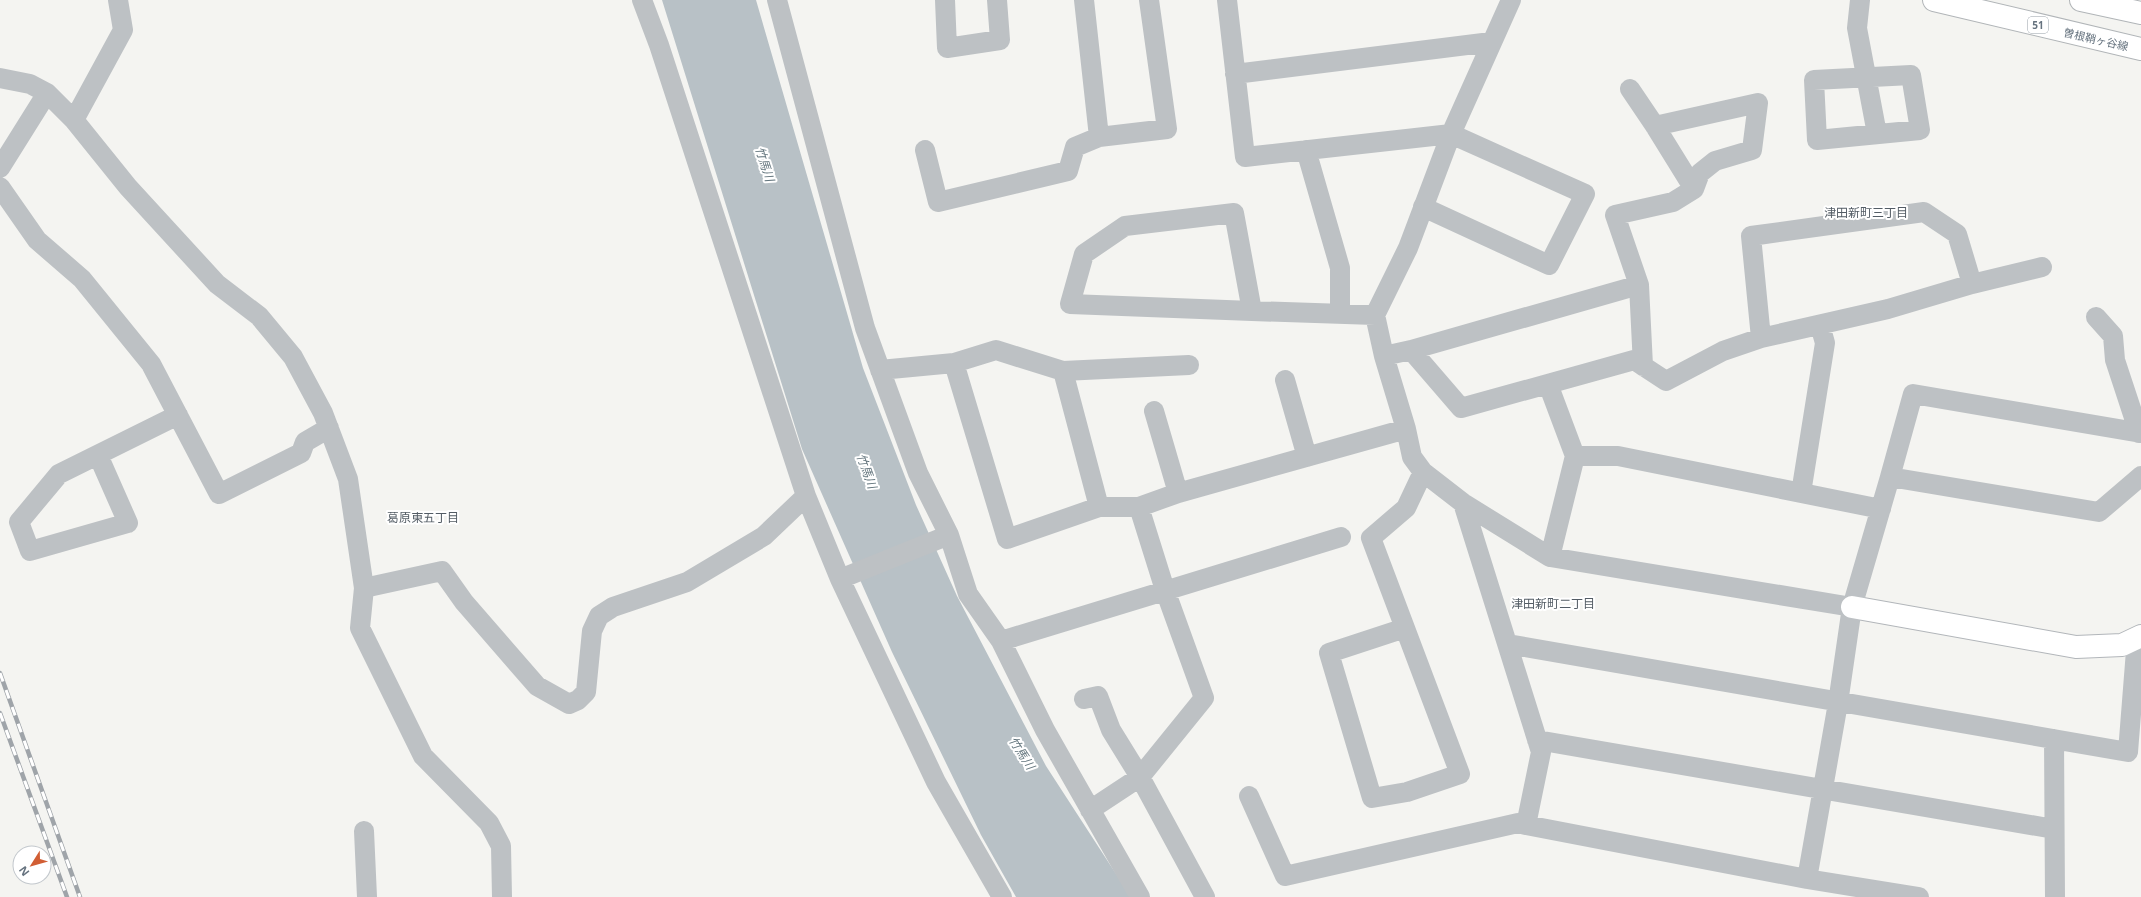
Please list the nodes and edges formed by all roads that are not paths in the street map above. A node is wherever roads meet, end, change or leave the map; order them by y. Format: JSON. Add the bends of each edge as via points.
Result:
{"nodes":[{"id":1,"x":118,"y":0,"type":"edge"},
{"id":2,"x":642,"y":0,"type":"edge"},
{"id":3,"x":777,"y":0,"type":"edge"},
{"id":4,"x":945,"y":0,"type":"edge"},
{"id":5,"x":997,"y":0,"type":"edge"},
{"id":6,"x":1084,"y":0,"type":"edge"},
{"id":7,"x":1149,"y":0,"type":"edge"},
{"id":8,"x":1227,"y":0,"type":"edge"},
{"id":9,"x":1511,"y":0,"type":"edge"},
{"id":10,"x":1860,"y":0,"type":"edge"},
{"id":11,"x":1934,"y":0,"type":"edge"},
{"id":12,"x":2081,"y":0,"type":"edge"},
{"id":13,"x":2141,"y":13,"type":"edge"},
{"id":14,"x":1491,"y":42,"type":"junction"},
{"id":15,"x":2141,"y":49,"type":"edge"},
{"id":16,"x":1235,"y":74,"type":"junction"},
{"id":17,"x":0,"y":78,"type":"edge"},
{"id":18,"x":1867,"y":78,"type":"junction"},
{"id":19,"x":1630,"y":89,"type":"dead end"},
{"id":20,"x":47,"y":92,"type":"junction"},
{"id":21,"x":74,"y":120,"type":"junction"},
{"id":22,"x":1656,"y":126,"type":"junction"},
{"id":23,"x":1451,"y":134,"type":"junction"},
{"id":24,"x":1877,"y":134,"type":"junction"},
{"id":25,"x":1099,"y":137,"type":"junction"},
{"id":26,"x":925,"y":150,"type":"dead end"},
{"id":27,"x":1306,"y":150,"type":"junction"},
{"id":28,"x":0,"y":168,"type":"edge"},
{"id":29,"x":0,"y":187,"type":"edge"},
{"id":30,"x":1694,"y":189,"type":"junction"},
{"id":31,"x":1423,"y":207,"type":"junction"},
{"id":32,"x":2042,"y":268,"type":"dead end"},
{"id":33,"x":1972,"y":284,"type":"junction"},
{"id":34,"x":1639,"y":285,"type":"junction"},
{"id":35,"x":1252,"y":311,"type":"junction"},
{"id":36,"x":1340,"y":314,"type":"junction"},
{"id":37,"x":1376,"y":315,"type":"junction"},
{"id":38,"x":2096,"y":317,"type":"dead end"},
{"id":39,"x":1820,"y":325,"type":"junction"},
{"id":40,"x":1761,"y":338,"type":"junction"},
{"id":41,"x":1411,"y":350,"type":"junction"},
{"id":42,"x":1384,"y":356,"type":"junction"},
{"id":43,"x":954,"y":364,"type":"junction"},
{"id":44,"x":1189,"y":365,"type":"dead end"},
{"id":45,"x":1643,"y":366,"type":"junction"},
{"id":46,"x":880,"y":370,"type":"junction"},
{"id":47,"x":1063,"y":371,"type":"junction"},
{"id":48,"x":1285,"y":380,"type":"dead end"},
{"id":49,"x":1548,"y":384,"type":"junction"},
{"id":50,"x":1154,"y":411,"type":"dead end"},
{"id":51,"x":178,"y":415,"type":"junction"},
{"id":52,"x":329,"y":428,"type":"junction"},
{"id":53,"x":1406,"y":429,"type":"junction"},
{"id":54,"x":2140,"y":433,"type":"edge"},
{"id":55,"x":98,"y":455,"type":"junction"},
{"id":56,"x":1575,"y":456,"type":"junction"},
{"id":57,"x":1307,"y":457,"type":"junction"},
{"id":58,"x":1423,"y":472,"type":"junction"},
{"id":59,"x":2141,"y":476,"type":"edge"},
{"id":60,"x":1890,"y":477,"type":"junction"},
{"id":61,"x":1178,"y":493,"type":"junction"},
{"id":62,"x":1801,"y":493,"type":"junction"},
{"id":63,"x":806,"y":496,"type":"junction"},
{"id":64,"x":1463,"y":503,"type":"junction"},
{"id":65,"x":1099,"y":507,"type":"junction"},
{"id":66,"x":1139,"y":507,"type":"junction"},
{"id":67,"x":1880,"y":509,"type":"junction"},
{"id":68,"x":949,"y":535,"type":"junction"},
{"id":69,"x":1341,"y":537,"type":"dead end"},
{"id":70,"x":1550,"y":557,"type":"junction"},
{"id":71,"x":840,"y":579,"type":"junction"},
{"id":72,"x":364,"y":588,"type":"junction"},
{"id":73,"x":1165,"y":590,"type":"junction"},
{"id":74,"x":1852,"y":607,"type":"junction"},
{"id":75,"x":1405,"y":628,"type":"junction"},
{"id":76,"x":2139,"y":637,"type":"edge"},
{"id":77,"x":1001,"y":641,"type":"junction"},
{"id":78,"x":1508,"y":644,"type":"junction"},
{"id":79,"x":1084,"y":699,"type":"dead end"},
{"id":80,"x":1838,"y":703,"type":"junction"},
{"id":81,"x":2054,"y":739,"type":"junction"},
{"id":82,"x":1537,"y":740,"type":"junction"},
{"id":83,"x":1140,"y":777,"type":"junction"},
{"id":84,"x":1822,"y":790,"type":"junction"},
{"id":85,"x":1249,"y":796,"type":"dead end"},
{"id":86,"x":1090,"y":810,"type":"junction"},
{"id":87,"x":1526,"y":825,"type":"junction"},
{"id":88,"x":2054,"y":829,"type":"junction"},
{"id":89,"x":364,"y":831,"type":"dead end"},
{"id":90,"x":1807,"y":879,"type":"junction"},
{"id":91,"x":367,"y":897,"type":"edge"},
{"id":92,"x":502,"y":897,"type":"edge"},
{"id":93,"x":1002,"y":897,"type":"edge"},
{"id":94,"x":1140,"y":897,"type":"edge"},
{"id":95,"x":1205,"y":897,"type":"edge"},
{"id":96,"x":1919,"y":897,"type":"edge"},
{"id":97,"x":2054,"y":897,"type":"edge"}],
"edges":[{"from":1,"to":21,"type":"street","via":[[123,30]]},
{"from":2,"to":63,"type":"street","via":[[659,45]]},
{"from":3,"to":46,"type":"street","via":[[865,328]]},
{"from":4,"to":5,"type":"street","via":[[947,48],[1000,40]]},
{"from":6,"to":25,"type":"street"},
{"from":7,"to":25,"type":"street","via":[[1167,129]]},
{"from":8,"to":16,"type":"street"},
{"from":9,"to":14,"type":"street"},
{"from":10,"to":18,"type":"street","via":[[1858,28]]},
{"from":11,"to":15,"type":"street","name":"曽根鞘ヶ谷線","number":"51"},
{"from":12,"to":13,"type":"street"},
{"from":14,"to":16,"type":"street"},
{"from":14,"to":23,"type":"street"},
{"from":16,"to":27,"type":"street","via":[[1245,157]]},
{"from":17,"to":20,"type":"street","via":[[30,84]]},
{"from":18,"to":24,"type":"street"},
{"from":18,"to":24,"type":"street","via":[[1911,75],[1920,130]]},
{"from":18,"to":24,"type":"street","via":[[1814,80],[1817,140]]},
{"from":19,"to":22,"type":"street"},
{"from":20,"to":21,"type":"street"},
{"from":20,"to":28,"type":"street"},
{"from":21,"to":52,"type":"street","via":[[128,187],[217,284],[259,316],[293,357]]},
{"from":22,"to":30,"type":"street"},
{"from":22,"to":30,"type":"street","via":[[1758,103],[1752,150],[1715,161],[1700,173]]},
{"from":23,"to":27,"type":"street"},
{"from":23,"to":31,"type":"street"},
{"from":23,"to":31,"type":"street","via":[[1585,194],[1549,265]]},
{"from":25,"to":26,"type":"street","via":[[1075,147],[1068,171],[938,202]]},
{"from":27,"to":36,"type":"street","via":[[1340,268]]},
{"from":29,"to":51,"type":"street","via":[[37,240],[82,279],[150,364]]},
{"from":30,"to":34,"type":"street","via":[[1673,202],[1615,215]]},
{"from":31,"to":37,"type":"street","via":[[1408,248]]},
{"from":32,"to":33,"type":"street"},
{"from":33,"to":39,"type":"street","via":[[1888,309]]},
{"from":33,"to":40,"type":"street","via":[[1957,234],[1924,212],[1751,236]]},
{"from":34,"to":41,"type":"street"},
{"from":34,"to":45,"type":"street"},
{"from":35,"to":35,"type":"street","via":[[1189,309],[1070,304],[1084,254],[1125,226],[1234,213]]},
{"from":35,"to":36,"type":"street"},
{"from":36,"to":37,"type":"street"},
{"from":37,"to":42,"type":"street"},
{"from":38,"to":54,"type":"street","via":[[2113,336],[2115,360]]},
{"from":39,"to":40,"type":"street"},
{"from":39,"to":62,"type":"street","via":[[1825,343]]},
{"from":40,"to":45,"type":"street","via":[[1723,351],[1666,381]]},
{"from":41,"to":42,"type":"street"},
{"from":41,"to":49,"type":"street","via":[[1461,408]]},
{"from":42,"to":53,"type":"street"},
{"from":43,"to":46,"type":"street"},
{"from":43,"to":47,"type":"street","via":[[996,350]]},
{"from":43,"to":65,"type":"street","via":[[1007,539]]},
{"from":44,"to":47,"type":"street"},
{"from":45,"to":49,"type":"street","via":[[1634,360]]},
{"from":46,"to":68,"type":"street","via":[[918,473]]},
{"from":47,"to":65,"type":"street"},
{"from":48,"to":57,"type":"street"},
{"from":49,"to":56,"type":"street"},
{"from":50,"to":61,"type":"street"},
{"from":51,"to":52,"type":"street","via":[[220,494],[301,453],[305,442]]},
{"from":51,"to":55,"type":"street"},
{"from":52,"to":72,"type":"street","via":[[348,479]]},
{"from":53,"to":57,"type":"street"},
{"from":53,"to":58,"type":"street","via":[[1412,457]]},
{"from":54,"to":60,"type":"street","via":[[1913,394]]},
{"from":55,"to":55,"type":"street","via":[[60,474],[19,522],[30,551],[128,523]]},
{"from":56,"to":62,"type":"street","via":[[1618,456]]},
{"from":56,"to":70,"type":"street"},
{"from":57,"to":61,"type":"street"},
{"from":58,"to":64,"type":"street"},
{"from":58,"to":75,"type":"street","via":[[1406,508],[1372,538]]},
{"from":59,"to":60,"type":"street","via":[[2099,512]]},
{"from":60,"to":67,"type":"street"},
{"from":61,"to":66,"type":"street"},
{"from":62,"to":67,"type":"street"},
{"from":63,"to":71,"type":"street"},
{"from":63,"to":72,"type":"street","via":[[764,536],[687,582],[613,607],[599,616],[592,631],[586,692],[569,704],[538,686],[464,602],[442,571]]},
{"from":64,"to":70,"type":"street"},
{"from":64,"to":78,"type":"street"},
{"from":65,"to":66,"type":"street"},
{"from":66,"to":73,"type":"street"},
{"from":67,"to":74,"type":"street"},
{"from":68,"to":71,"type":"street"},
{"from":68,"to":77,"type":"street","via":[[968,594]]},
{"from":69,"to":73,"type":"street"},
{"from":70,"to":74,"type":"street"},
{"from":71,"to":93,"type":"street","via":[[936,782]]},
{"from":72,"to":92,"type":"street","via":[[360,628],[422,756],[489,823],[501,846]]},
{"from":73,"to":77,"type":"street"},
{"from":73,"to":83,"type":"street","via":[[1204,698]]},
{"from":74,"to":76,"type":"street","via":[[2076,647],[2122,645]]},
{"from":74,"to":80,"type":"street"},
{"from":75,"to":75,"type":"street","via":[[1460,774],[1407,792],[1372,798],[1329,654]]},
{"from":76,"to":81,"type":"street","via":[[2128,752]]},
{"from":77,"to":86,"type":"street","via":[[1045,730]]},
{"from":78,"to":80,"type":"street"},
{"from":78,"to":82,"type":"street"},
{"from":79,"to":83,"type":"street","via":[[1098,696],[1111,730]]},
{"from":80,"to":81,"type":"street"},
{"from":80,"to":84,"type":"street"},
{"from":81,"to":88,"type":"street"},
{"from":82,"to":84,"type":"street"},
{"from":82,"to":87,"type":"street","via":[[1541,752]]},
{"from":83,"to":86,"type":"street"},
{"from":83,"to":95,"type":"street"},
{"from":84,"to":88,"type":"street"},
{"from":84,"to":90,"type":"street"},
{"from":85,"to":87,"type":"street","via":[[1285,876],[1518,823]]},
{"from":86,"to":94,"type":"street"},
{"from":87,"to":90,"type":"street"},
{"from":88,"to":97,"type":"street"},
{"from":89,"to":91,"type":"street"},
{"from":90,"to":96,"type":"street"}]}
